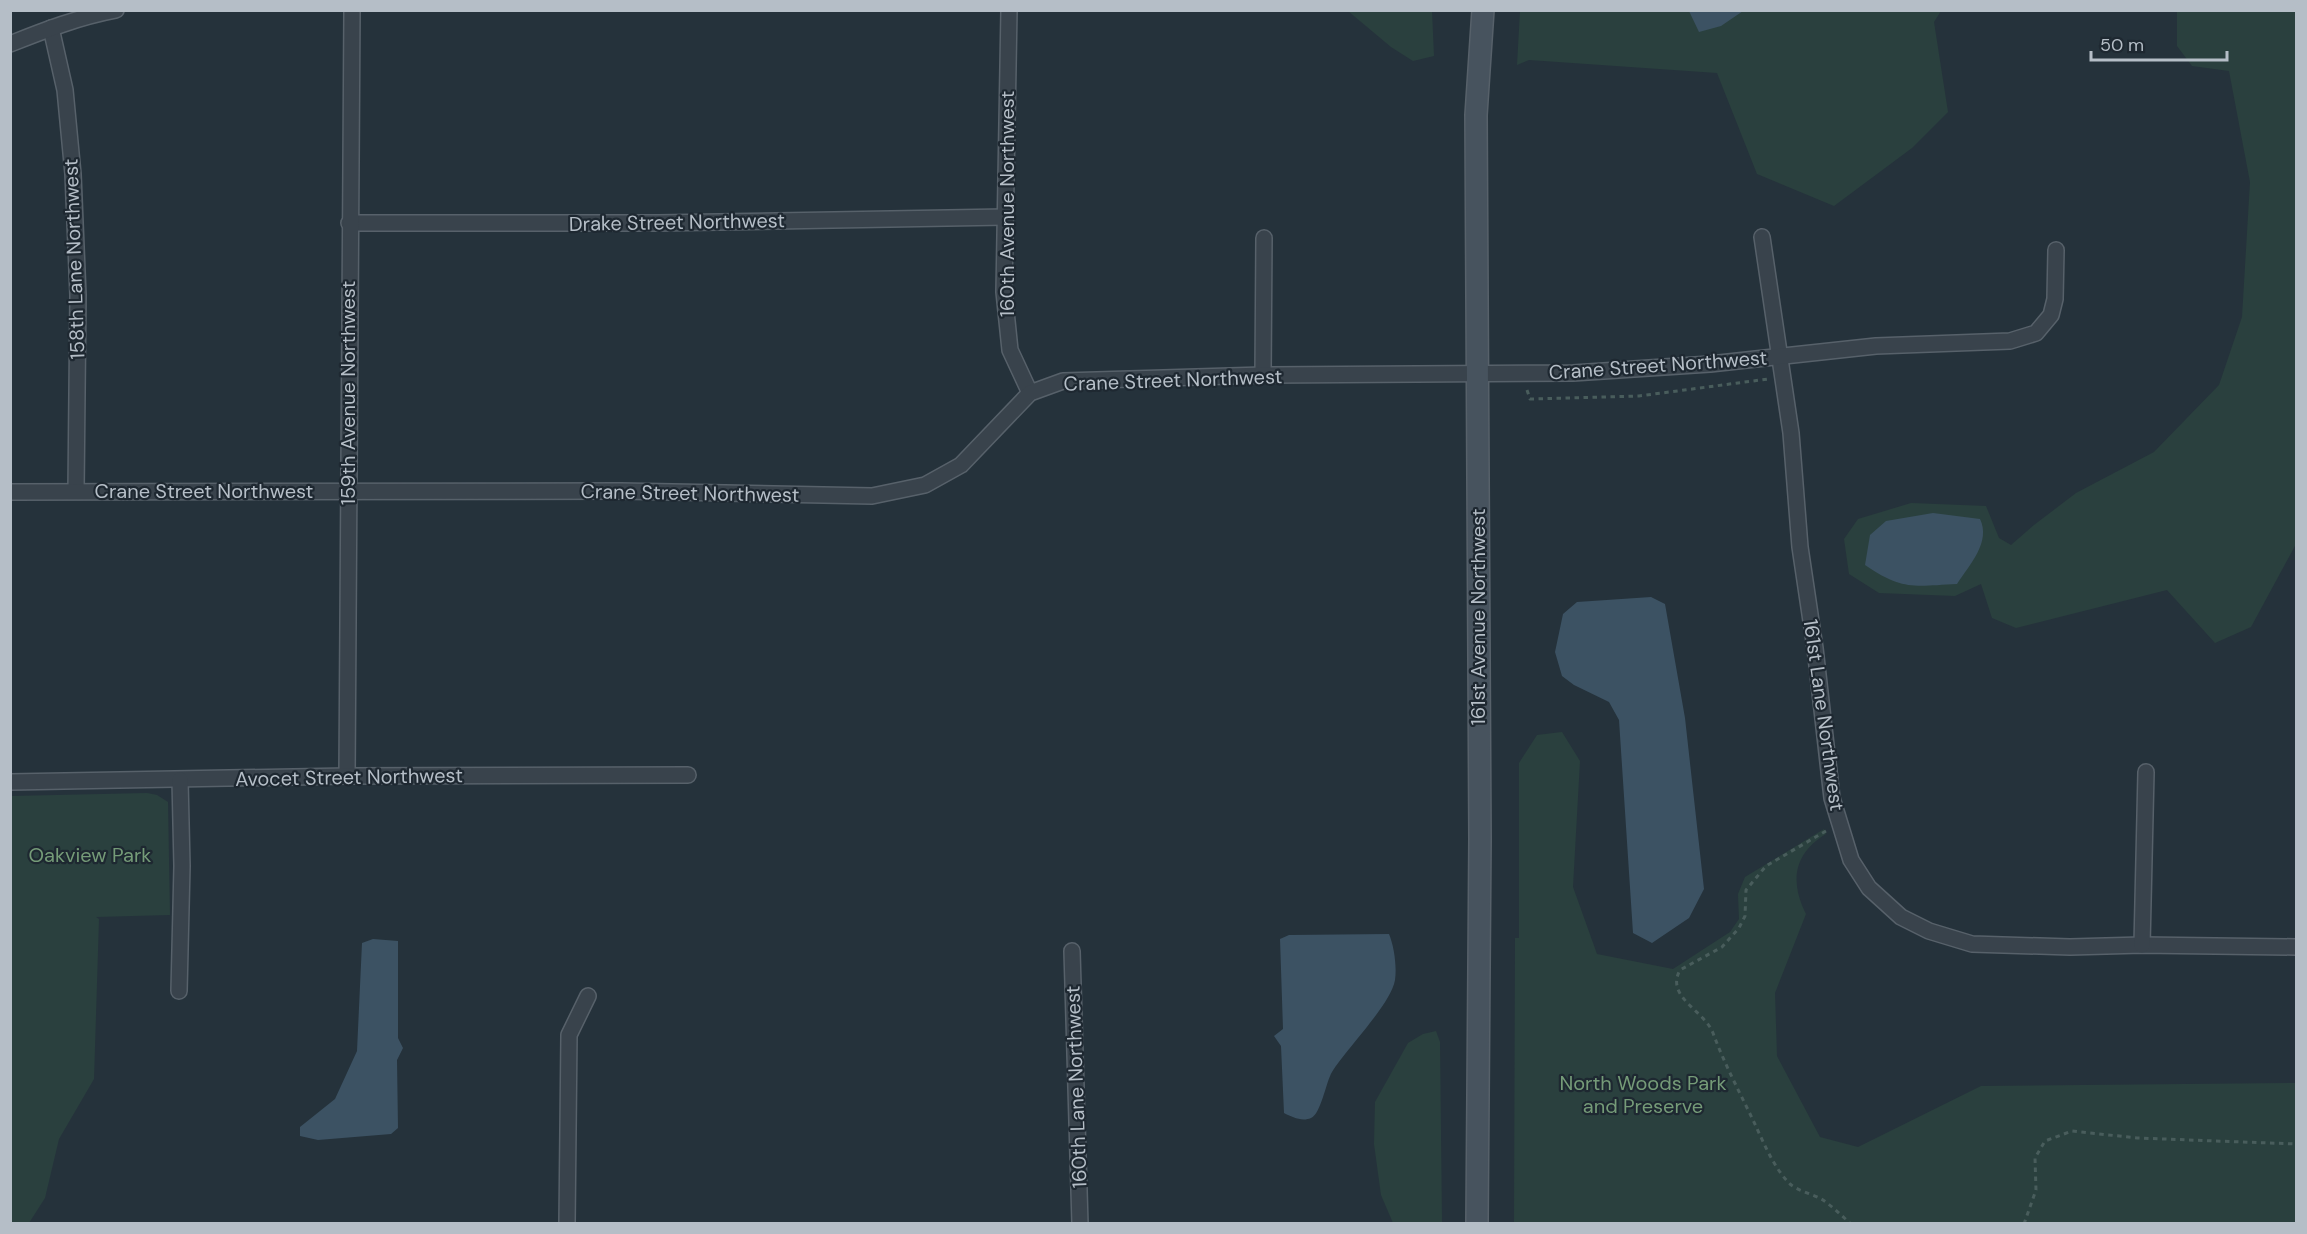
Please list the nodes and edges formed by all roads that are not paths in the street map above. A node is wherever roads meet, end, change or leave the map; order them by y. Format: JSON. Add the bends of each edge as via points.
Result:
{"nodes":[{"id":1,"x":116,"y":10,"type":"edge"},
{"id":2,"x":352,"y":10,"type":"edge"},
{"id":3,"x":1009,"y":10,"type":"edge"},
{"id":4,"x":1483,"y":10,"type":"edge"},
{"id":5,"x":51,"y":28,"type":"junction"},
{"id":6,"x":10,"y":44,"type":"edge"},
{"id":7,"x":1005,"y":217,"type":"junction"},
{"id":8,"x":349,"y":223,"type":"junction"},
{"id":9,"x":1762,"y":237,"type":"dead end"},
{"id":10,"x":1264,"y":238,"type":"dead end"},
{"id":11,"x":2056,"y":250,"type":"dead end"},
{"id":12,"x":1779,"y":357,"type":"junction"},
{"id":13,"x":1477,"y":374,"type":"junction"},
{"id":14,"x":1263,"y":375,"type":"junction"},
{"id":15,"x":1030,"y":393,"type":"junction"},
{"id":16,"x":76,"y":491,"type":"junction"},
{"id":17,"x":347,"y":491,"type":"junction"},
{"id":18,"x":10,"y":492,"type":"edge"},
{"id":19,"x":2146,"y":772,"type":"dead end"},
{"id":20,"x":688,"y":775,"type":"dead end"},
{"id":21,"x":347,"y":776,"type":"junction"},
{"id":22,"x":180,"y":780,"type":"junction"},
{"id":23,"x":10,"y":782,"type":"edge"},
{"id":24,"x":2142,"y":945,"type":"junction"},
{"id":25,"x":2296,"y":947,"type":"edge"},
{"id":26,"x":1072,"y":951,"type":"dead end"},
{"id":27,"x":179,"y":991,"type":"dead end"},
{"id":28,"x":588,"y":996,"type":"dead end"},
{"id":29,"x":567,"y":1224,"type":"edge"},
{"id":30,"x":1080,"y":1224,"type":"edge"},
{"id":31,"x":1477,"y":1224,"type":"edge"}],
"edges":[{"from":1,"to":5,"type":"street"},
{"from":2,"to":8,"type":"street","name":"159th Avenue Northwest"},
{"from":3,"to":7,"type":"street","name":"160th Avenue Northwest"},
{"from":4,"to":13,"type":"main road","name":"161st Avenue Northwest","via":[[1476,115]]},
{"from":5,"to":6,"type":"street"},
{"from":5,"to":16,"type":"street","name":"158th Lane Northwest","via":[[65,90],[73,174],[78,295]]},
{"from":7,"to":8,"type":"street","name":"Drake Street Northwest"},
{"from":7,"to":15,"type":"street","name":"160th Avenue Northwest","via":[[1004,292],[1010,350]]},
{"from":8,"to":17,"type":"street","name":"159th Avenue Northwest"},
{"from":9,"to":12,"type":"street","name":"161st Lane Northwest"},
{"from":10,"to":14,"type":"street"},
{"from":11,"to":12,"type":"street","name":"Crane Street Northwest","via":[[2055,299],[2050,315],[2028,337],[2010,342],[1876,346]]},
{"from":12,"to":13,"type":"street","name":"Crane Street Northwest","via":[[1652,369]]},
{"from":12,"to":24,"type":"street","name":"161st Lane Northwest","via":[[1832,798],[1851,860],[1869,888],[1901,917],[1971,944]]},
{"from":13,"to":14,"type":"street","name":"Crane Street Northwest"},
{"from":13,"to":31,"type":"main road","name":"161st Avenue Northwest"},
{"from":14,"to":15,"type":"street","name":"Crane Street Northwest","via":[[1063,381]]},
{"from":15,"to":17,"type":"street","name":"Crane Street Northwest","via":[[961,465],[925,485],[872,496]]},
{"from":16,"to":17,"type":"street","name":"Crane Street Northwest"},
{"from":16,"to":18,"type":"street","name":"Crane Street Northwest"},
{"from":17,"to":21,"type":"street","name":"159th Avenue Northwest"},
{"from":19,"to":24,"type":"street"},
{"from":20,"to":21,"type":"street","name":"Avocet Street Northwest"},
{"from":21,"to":22,"type":"street","name":"Avocet Street Northwest"},
{"from":22,"to":23,"type":"street","name":"Avocet Street Northwest"},
{"from":22,"to":27,"type":"street"},
{"from":24,"to":25,"type":"street","name":"161st Lane Northwest"},
{"from":26,"to":30,"type":"street","name":"160th Lane Northwest"},
{"from":28,"to":29,"type":"street","via":[[569,1035]]}]}
